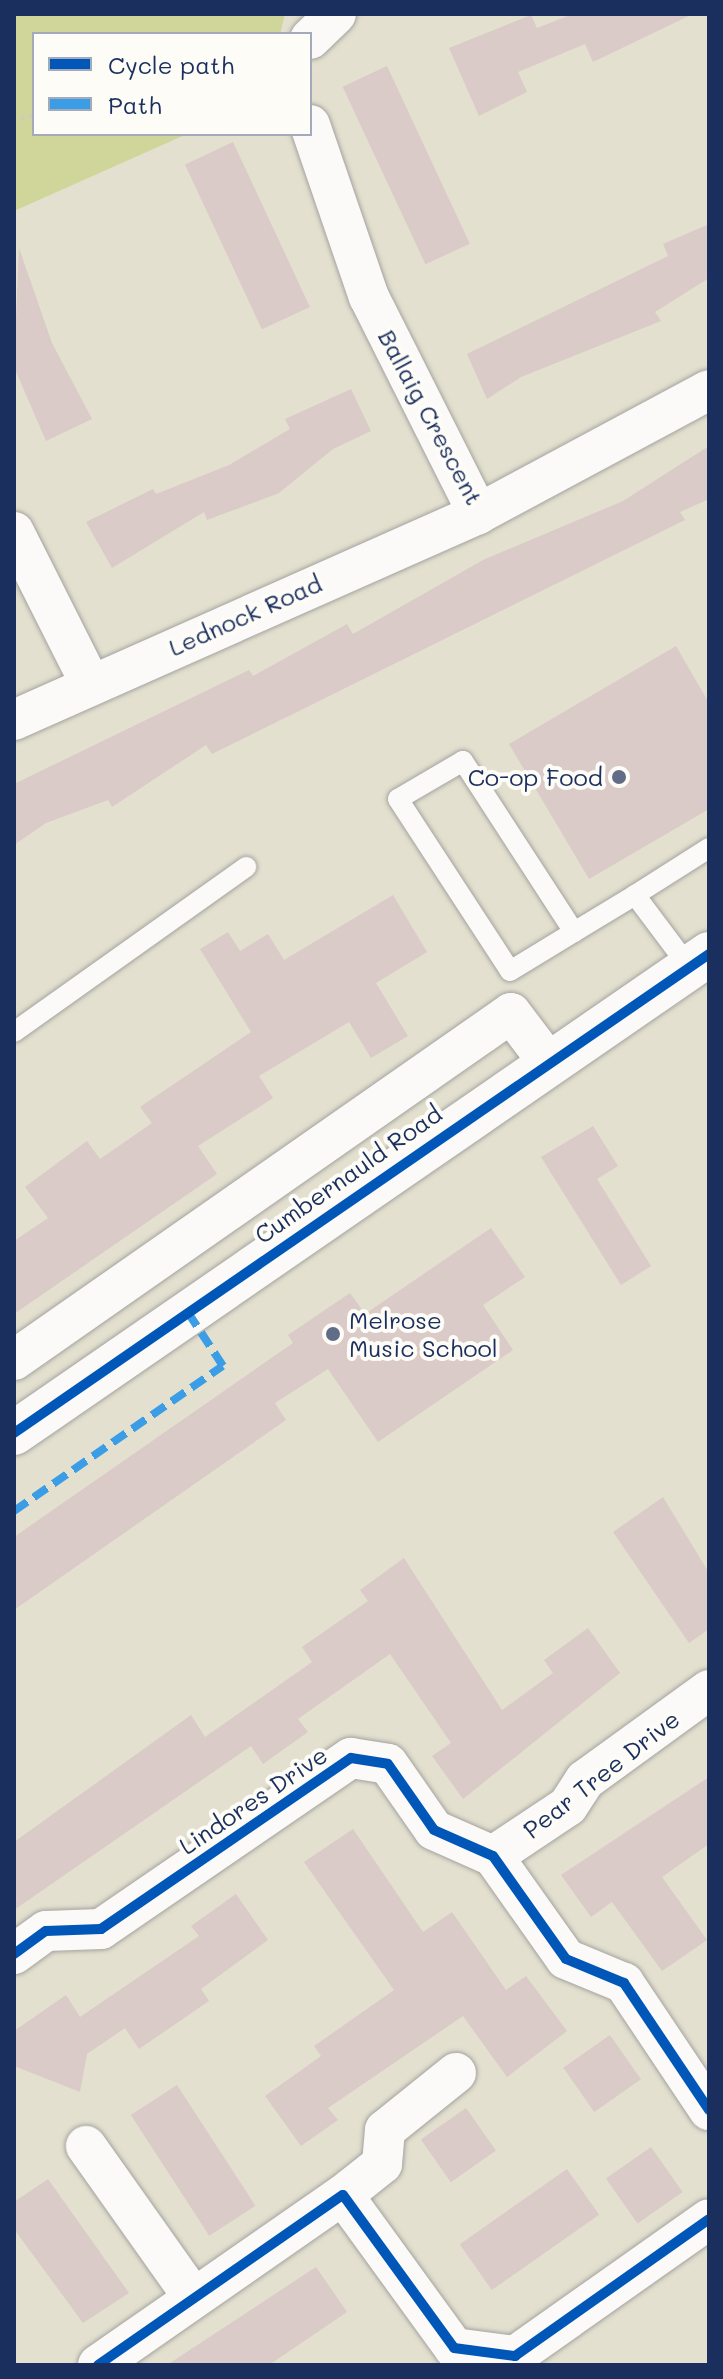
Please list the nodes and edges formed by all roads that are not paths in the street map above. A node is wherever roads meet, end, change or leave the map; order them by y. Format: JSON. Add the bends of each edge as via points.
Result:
{"nodes":[{"id":1,"x":336,"y":14,"type":"edge"},
{"id":2,"x":312,"y":37,"type":"edge"},
{"id":3,"x":312,"y":131,"type":"edge"},
{"id":4,"x":709,"y":390,"type":"edge"},
{"id":5,"x":478,"y":514,"type":"junction"},
{"id":6,"x":14,"y":532,"type":"edge"},
{"id":7,"x":90,"y":683,"type":"junction"},
{"id":8,"x":14,"y":720,"type":"edge"},
{"id":9,"x":709,"y":848,"type":"edge"},
{"id":10,"x":246,"y":867,"type":"dead end"},
{"id":11,"x":635,"y":895,"type":"junction"},
{"id":12,"x":574,"y":932,"type":"junction"},
{"id":13,"x":699,"y":961,"type":"edge"},
{"id":14,"x":14,"y":1032,"type":"edge"},
{"id":15,"x":548,"y":1062,"type":"junction"},
{"id":16,"x":14,"y":1360,"type":"edge"},
{"id":17,"x":14,"y":1433,"type":"edge"},
{"id":18,"x":709,"y":1690,"type":"edge"},
{"id":19,"x":493,"y":1856,"type":"junction"},
{"id":20,"x":14,"y":1954,"type":"edge"},
{"id":21,"x":456,"y":2073,"type":"dead end"},
{"id":22,"x":709,"y":2110,"type":"edge"},
{"id":23,"x":86,"y":2146,"type":"dead end"},
{"id":24,"x":343,"y":2195,"type":"junction"},
{"id":25,"x":709,"y":2219,"type":"edge"},
{"id":26,"x":193,"y":2297,"type":"junction"},
{"id":27,"x":518,"y":2360,"type":"edge"},
{"id":28,"x":98,"y":2365,"type":"edge"}],
"edges":[{"from":1,"to":2,"type":"street"},
{"from":3,"to":5,"type":"street","name":"Ballaig Crescent","via":[[369,297]]},
{"from":4,"to":5,"type":"street","name":"Ballaig Crescent"},
{"from":5,"to":7,"type":"street","name":"Lednock Road"},
{"from":6,"to":7,"type":"street"},
{"from":7,"to":8,"type":"street","name":"Lednock Road"},
{"from":9,"to":11,"type":"lane"},
{"from":10,"to":14,"type":"lane"},
{"from":11,"to":12,"type":"lane"},
{"from":11,"to":13,"type":"lane"},
{"from":12,"to":12,"type":"lane","via":[[510,971],[398,799],[463,761]]},
{"from":13,"to":15,"type":"main road","name":"Cumbernauld Road"},
{"from":15,"to":16,"type":"street","name":"Cumbernauld Road","via":[[511,1013]]},
{"from":15,"to":17,"type":"main road","name":"Cumbernauld Road"},
{"from":18,"to":19,"type":"street","name":"Pear Tree Drive","via":[[585,1780],[568,1806]]},
{"from":19,"to":20,"type":"street","name":"Lindores Drive","via":[[434,1830],[388,1764],[351,1758],[101,1929],[46,1931]]},
{"from":19,"to":22,"type":"street","via":[[566,1959],[624,1983]]},
{"from":21,"to":24,"type":"street","via":[[385,2130],[382,2164]]},
{"from":23,"to":26,"type":"street"},
{"from":24,"to":26,"type":"street"},
{"from":24,"to":27,"type":"street","via":[[454,2348]]},
{"from":25,"to":27,"type":"street"},
{"from":26,"to":28,"type":"street"}]}
